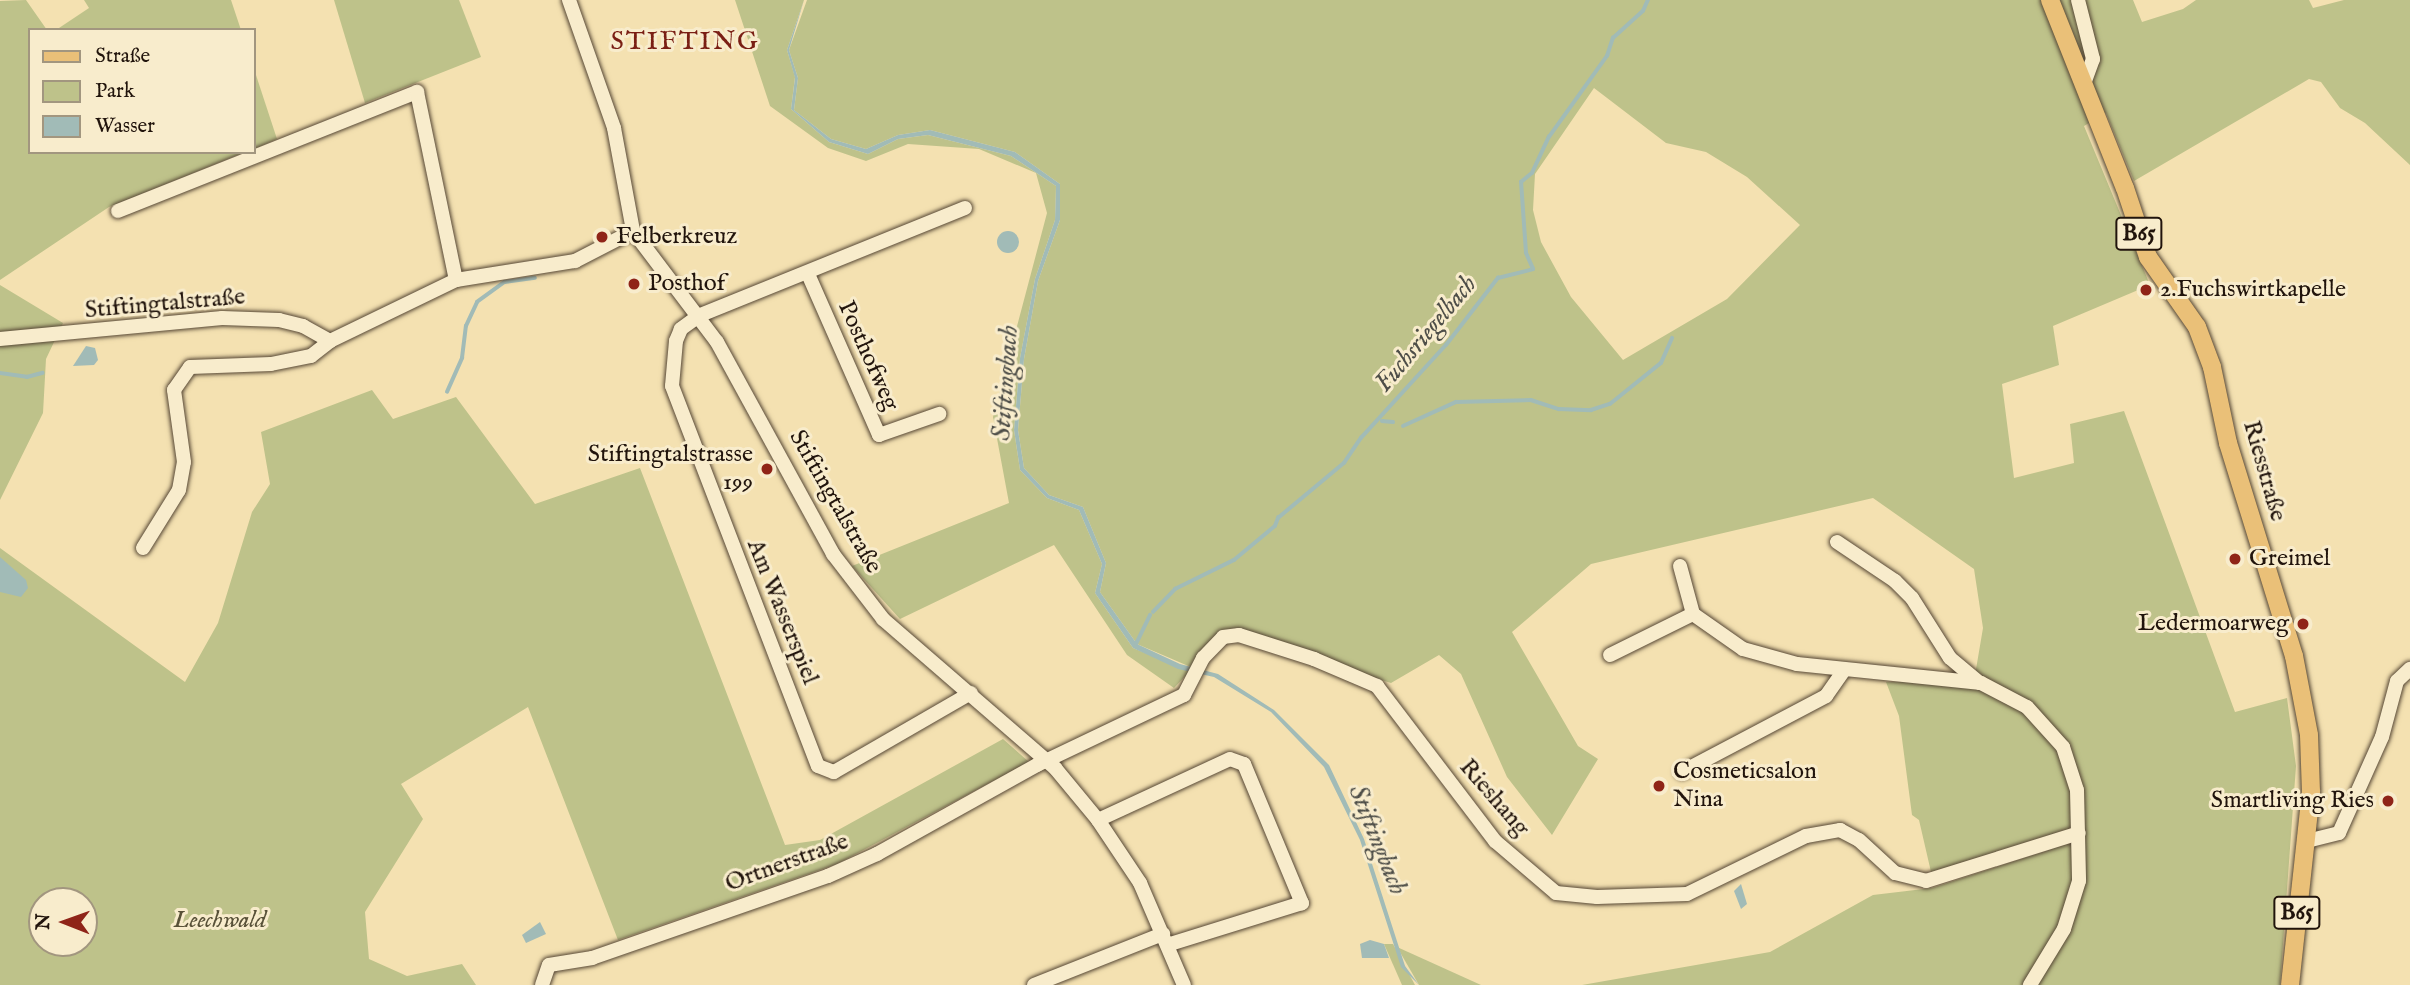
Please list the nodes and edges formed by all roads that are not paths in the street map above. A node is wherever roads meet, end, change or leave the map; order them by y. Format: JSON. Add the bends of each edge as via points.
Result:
{"nodes":[{"id":1,"x":569,"y":0,"type":"edge"},
{"id":2,"x":2050,"y":0,"type":"edge"},
{"id":3,"x":2078,"y":0,"type":"edge"},
{"id":4,"x":2084,"y":83,"type":"junction"},
{"id":5,"x":965,"y":208,"type":"dead end"},
{"id":6,"x":118,"y":211,"type":"dead end"},
{"id":7,"x":633,"y":231,"type":"junction"},
{"id":8,"x":808,"y":274,"type":"junction"},
{"id":9,"x":456,"y":280,"type":"junction"},
{"id":10,"x":700,"y":315,"type":"junction"},
{"id":11,"x":0,"y":339,"type":"edge"},
{"id":12,"x":330,"y":341,"type":"junction"},
{"id":13,"x":939,"y":414,"type":"dead end"},
{"id":14,"x":1837,"y":542,"type":"dead end"},
{"id":15,"x":143,"y":548,"type":"dead end"},
{"id":16,"x":1681,"y":566,"type":"dead end"},
{"id":17,"x":1693,"y":614,"type":"junction"},
{"id":18,"x":1610,"y":655,"type":"dead end"},
{"id":19,"x":2410,"y":669,"type":"edge"},
{"id":20,"x":1844,"y":670,"type":"junction"},
{"id":21,"x":1981,"y":683,"type":"junction"},
{"id":22,"x":971,"y":693,"type":"junction"},
{"id":23,"x":1046,"y":761,"type":"junction"},
{"id":24,"x":1682,"y":772,"type":"dead end"},
{"id":25,"x":1098,"y":820,"type":"junction"},
{"id":26,"x":2079,"y":833,"type":"junction"},
{"id":27,"x":2307,"y":841,"type":"junction"},
{"id":28,"x":1165,"y":940,"type":"junction"},
{"id":29,"x":542,"y":985,"type":"edge"},
{"id":30,"x":1034,"y":985,"type":"edge"},
{"id":31,"x":1184,"y":985,"type":"edge"},
{"id":32,"x":2030,"y":985,"type":"edge"},
{"id":33,"x":2290,"y":985,"type":"edge"}],
"edges":[{"from":1,"to":7,"type":"street","name":"Stiftingtalstraße","via":[[614,128]]},
{"from":2,"to":4,"type":"main road","name":"Riesstraße","number":"B65"},
{"from":3,"to":4,"type":"street","via":[[2093,59]]},
{"from":4,"to":27,"type":"main road","name":"Riesstraße","number":"B65","via":[[2148,257],[2197,327],[2212,367],[2228,443],[2304,702],[2311,792]]},
{"from":5,"to":8,"type":"street"},
{"from":6,"to":9,"type":"street","via":[[417,92]]},
{"from":7,"to":9,"type":"street","via":[[575,261]]},
{"from":7,"to":10,"type":"street","name":"Stiftingtalstraße"},
{"from":8,"to":10,"type":"street"},
{"from":8,"to":13,"type":"street","name":"Posthofweg","via":[[879,435]]},
{"from":9,"to":12,"type":"street"},
{"from":10,"to":22,"type":"street","name":"Stiftingtalstraße","via":[[847,576],[883,619]]},
{"from":10,"to":22,"type":"street","name":"Am Wasserspiel","via":[[681,330],[672,386],[818,766],[834,772]]},
{"from":11,"to":12,"type":"street","name":"Stiftingtalstraße","via":[[222,318],[279,320],[303,326]]},
{"from":12,"to":15,"type":"street","via":[[311,356],[271,365],[190,367],[180,376],[174,390],[184,462],[179,490]]},
{"from":14,"to":21,"type":"street","via":[[1904,589],[1950,658]]},
{"from":16,"to":17,"type":"street"},
{"from":17,"to":18,"type":"street"},
{"from":17,"to":20,"type":"street","via":[[1743,649],[1797,664]]},
{"from":19,"to":27,"type":"street","via":[[2397,681],[2382,737],[2339,833]]},
{"from":20,"to":21,"type":"street"},
{"from":20,"to":24,"type":"street","via":[[1826,696]]},
{"from":21,"to":26,"type":"street","via":[[2027,707],[2063,747],[2077,790]]},
{"from":22,"to":23,"type":"street","name":"Stiftingtalstraße"},
{"from":23,"to":25,"type":"street","name":"Stiftingtalstraße"},
{"from":23,"to":26,"type":"street","name":"Rieshang","via":[[1184,695],[1203,658],[1223,637],[1239,635],[1377,686],[1495,841],[1556,892],[1597,897],[1687,894],[1806,836],[1840,831],[1859,839],[1895,873],[1926,881]]},
{"from":23,"to":29,"type":"street","name":"Ortnerstraße","via":[[828,876],[592,958],[549,965]]},
{"from":25,"to":28,"type":"street","name":"Stiftingtalstraße","via":[[1140,883]]},
{"from":25,"to":28,"type":"street","via":[[1230,760],[1244,764],[1302,903]]},
{"from":26,"to":32,"type":"street","via":[[2079,880],[2064,929]]},
{"from":27,"to":33,"type":"main road","name":"Riesstraße","number":"B65"},
{"from":28,"to":30,"type":"street"},
{"from":28,"to":31,"type":"street","name":"Stiftingtalstraße"}]}
